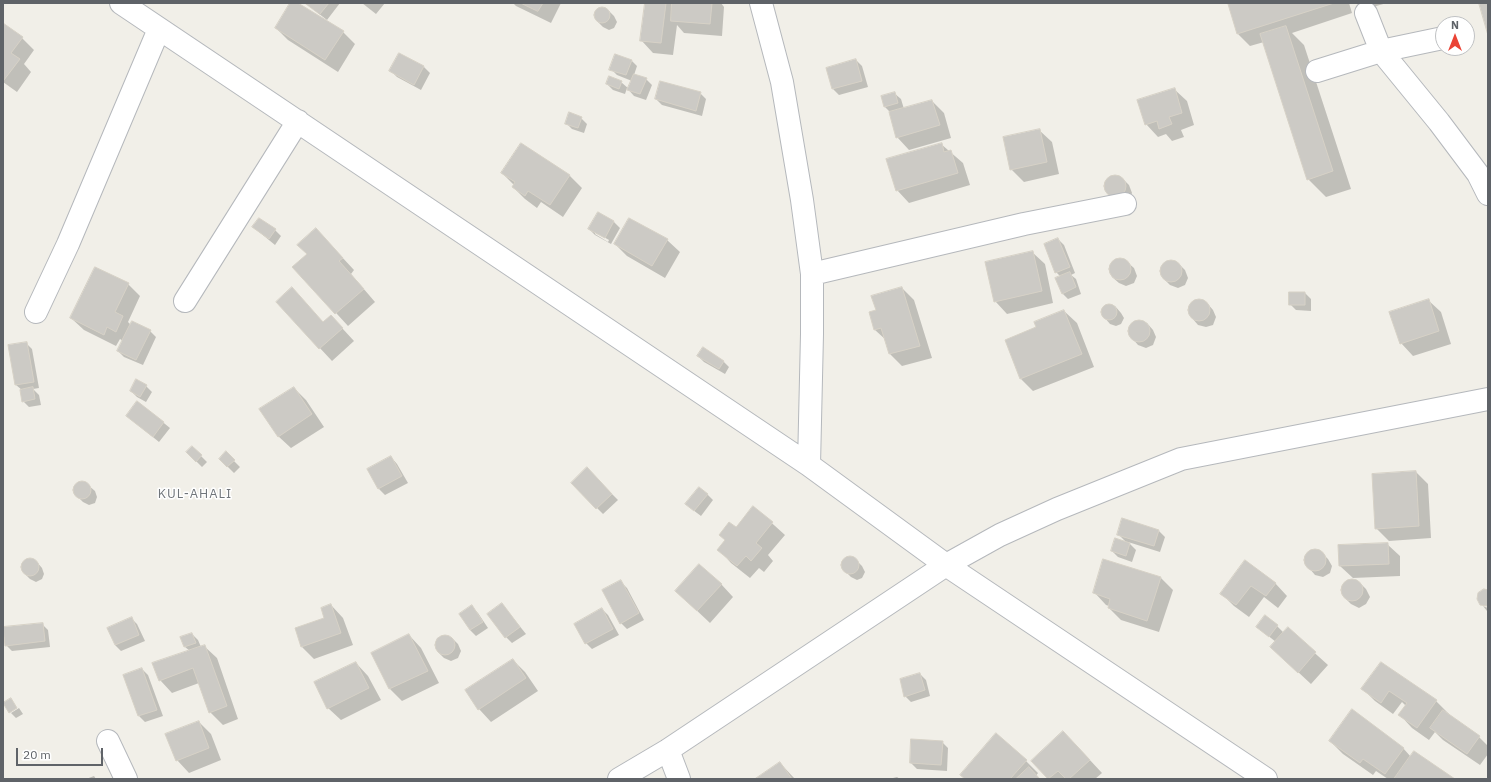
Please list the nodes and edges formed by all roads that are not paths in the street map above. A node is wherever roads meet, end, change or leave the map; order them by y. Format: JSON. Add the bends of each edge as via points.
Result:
{"nodes":[{"id":1,"x":121,"y":3,"type":"edge"},
{"id":2,"x":761,"y":3,"type":"edge"},
{"id":3,"x":1366,"y":13,"type":"dead end"},
{"id":4,"x":159,"y":29,"type":"junction"},
{"id":5,"x":1435,"y":40,"type":"edge"},
{"id":6,"x":1381,"y":51,"type":"junction"},
{"id":7,"x":1317,"y":71,"type":"dead end"},
{"id":8,"x":298,"y":121,"type":"junction"},
{"id":9,"x":1488,"y":194,"type":"edge"},
{"id":10,"x":1125,"y":204,"type":"dead end"},
{"id":11,"x":812,"y":274,"type":"junction"},
{"id":12,"x":185,"y":301,"type":"dead end"},
{"id":13,"x":36,"y":312,"type":"dead end"},
{"id":14,"x":1488,"y":399,"type":"edge"},
{"id":15,"x":809,"y":465,"type":"junction"},
{"id":16,"x":946,"y":565,"type":"junction"},
{"id":17,"x":108,"y":741,"type":"dead end"},
{"id":18,"x":668,"y":750,"type":"junction"},
{"id":19,"x":126,"y":779,"type":"edge"},
{"id":20,"x":618,"y":779,"type":"edge"},
{"id":21,"x":679,"y":779,"type":"edge"},
{"id":22,"x":1266,"y":779,"type":"edge"}],
"edges":[{"from":1,"to":4,"type":"street"},
{"from":2,"to":11,"type":"street","via":[[782,82]]},
{"from":3,"to":6,"type":"street"},
{"from":4,"to":8,"type":"street"},
{"from":4,"to":13,"type":"street","via":[[68,244]]},
{"from":5,"to":6,"type":"street"},
{"from":6,"to":7,"type":"street"},
{"from":6,"to":9,"type":"street","via":[[1478,174]]},
{"from":8,"to":12,"type":"street"},
{"from":8,"to":15,"type":"street"},
{"from":10,"to":11,"type":"street","via":[[1024,224]]},
{"from":11,"to":15,"type":"street"},
{"from":14,"to":16,"type":"street","via":[[1181,459],[1057,509],[1000,535]]},
{"from":15,"to":16,"type":"street"},
{"from":16,"to":18,"type":"street"},
{"from":16,"to":22,"type":"street"},
{"from":17,"to":19,"type":"street"},
{"from":18,"to":20,"type":"street"},
{"from":18,"to":21,"type":"street"}]}
